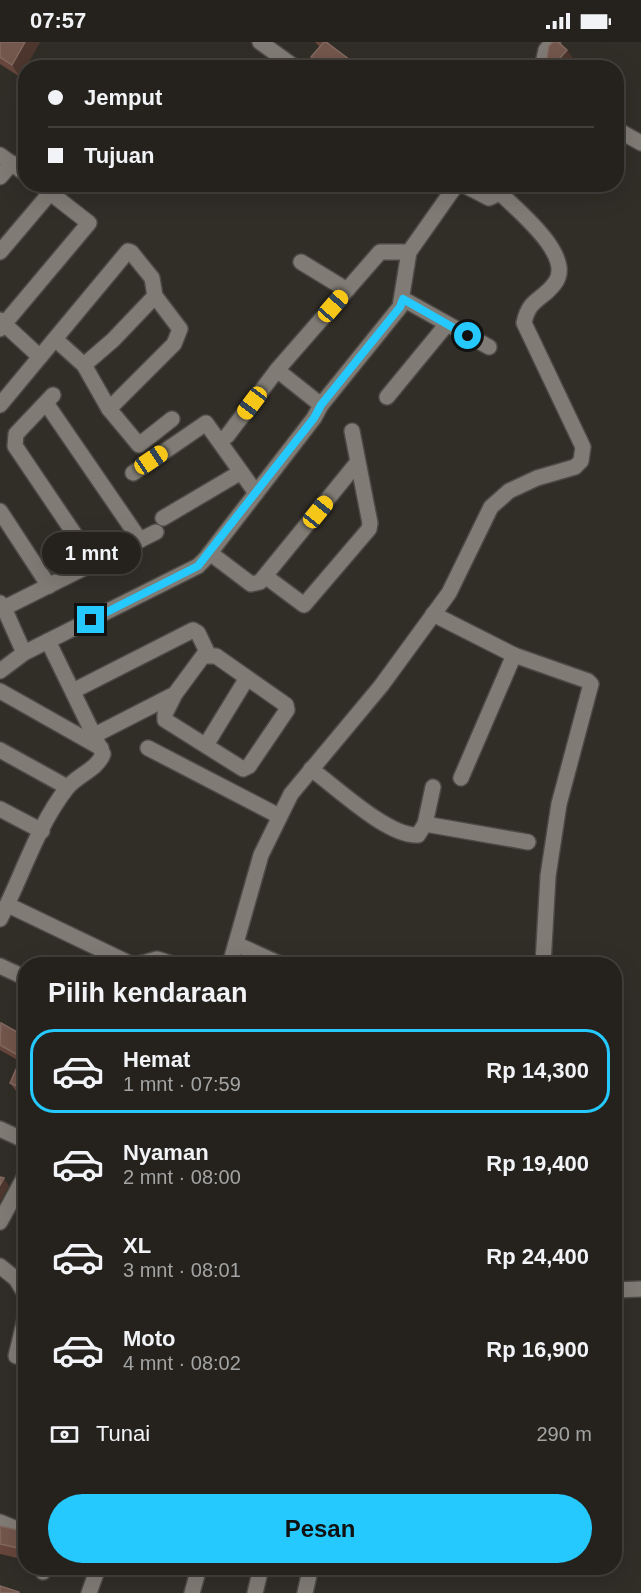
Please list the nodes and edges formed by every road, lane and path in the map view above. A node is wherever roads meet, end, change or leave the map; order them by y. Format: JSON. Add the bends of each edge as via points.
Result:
{"nodes":[{"id":1,"x":260,"y":42,"type":"edge"},
{"id":2,"x":553,"y":42,"type":"edge"},
{"id":3,"x":285,"y":60,"type":"edge"},
{"id":4,"x":544,"y":60,"type":"edge"},
{"id":5,"x":624,"y":133,"type":"edge"},
{"id":6,"x":641,"y":143,"type":"edge"},
{"id":7,"x":6,"y":159,"type":"edge"},
{"id":8,"x":0,"y":177,"type":"edge"},
{"id":9,"x":43,"y":192,"type":"edge"},
{"id":10,"x":49,"y":192,"type":"edge"},
{"id":11,"x":451,"y":192,"type":"edge"},
{"id":12,"x":476,"y":192,"type":"edge"},
{"id":13,"x":500,"y":192,"type":"edge"},
{"id":14,"x":506,"y":192,"type":"edge"},
{"id":15,"x":0,"y":252,"type":"edge"},
{"id":16,"x":410,"y":252,"type":"junction"},
{"id":17,"x":301,"y":262,"type":"dead end"},
{"id":18,"x":347,"y":290,"type":"junction"},
{"id":19,"x":154,"y":296,"type":"junction"},
{"id":20,"x":403,"y":299,"type":"junction"},
{"id":21,"x":1,"y":324,"type":"edge"},
{"id":22,"x":447,"y":324,"type":"junction"},
{"id":23,"x":55,"y":339,"type":"junction"},
{"id":24,"x":489,"y":347,"type":"dead end"},
{"id":25,"x":40,"y":357,"type":"junction"},
{"id":26,"x":84,"y":365,"type":"junction"},
{"id":27,"x":277,"y":370,"type":"junction"},
{"id":28,"x":387,"y":397,"type":"dead end"},
{"id":29,"x":0,"y":405,"type":"edge"},
{"id":30,"x":321,"y":405,"type":"junction"},
{"id":31,"x":109,"y":409,"type":"junction"},
{"id":32,"x":172,"y":419,"type":"dead end"},
{"id":33,"x":352,"y":431,"type":"dead end"},
{"id":34,"x":227,"y":436,"type":"dead end"},
{"id":35,"x":357,"y":463,"type":"junction"},
{"id":36,"x":241,"y":472,"type":"junction"},
{"id":37,"x":133,"y":473,"type":"dead end"},
{"id":38,"x":256,"y":493,"type":"junction"},
{"id":39,"x":0,"y":511,"type":"edge"},
{"id":40,"x":140,"y":540,"type":"junction"},
{"id":41,"x":210,"y":553,"type":"junction"},
{"id":42,"x":94,"y":563,"type":"junction"},
{"id":43,"x":265,"y":576,"type":"junction"},
{"id":44,"x":48,"y":586,"type":"junction"},
{"id":45,"x":1,"y":607,"type":"edge"},
{"id":46,"x":433,"y":614,"type":"junction"},
{"id":47,"x":48,"y":642,"type":"junction"},
{"id":48,"x":24,"y":653,"type":"junction"},
{"id":49,"x":208,"y":654,"type":"junction"},
{"id":50,"x":514,"y":655,"type":"junction"},
{"id":51,"x":0,"y":671,"type":"edge"},
{"id":52,"x":247,"y":678,"type":"junction"},
{"id":53,"x":0,"y":691,"type":"edge"},
{"id":54,"x":73,"y":691,"type":"junction"},
{"id":55,"x":175,"y":694,"type":"junction"},
{"id":56,"x":98,"y":742,"type":"junction"},
{"id":57,"x":206,"y":745,"type":"junction"},
{"id":58,"x":148,"y":748,"type":"dead end"},
{"id":59,"x":0,"y":750,"type":"edge"},
{"id":60,"x":311,"y":769,"type":"junction"},
{"id":61,"x":461,"y":778,"type":"dead end"},
{"id":62,"x":67,"y":787,"type":"junction"},
{"id":63,"x":433,"y":787,"type":"dead end"},
{"id":64,"x":0,"y":809,"type":"edge"},
{"id":65,"x":279,"y":816,"type":"junction"},
{"id":66,"x":425,"y":824,"type":"junction"},
{"id":67,"x":42,"y":831,"type":"junction"},
{"id":68,"x":528,"y":842,"type":"dead end"},
{"id":69,"x":8,"y":905,"type":"junction"},
{"id":70,"x":0,"y":919,"type":"edge"},
{"id":71,"x":236,"y":944,"type":"junction"},
{"id":72,"x":116,"y":957,"type":"edge"},
{"id":73,"x":232,"y":957,"type":"edge"},
{"id":74,"x":265,"y":957,"type":"edge"},
{"id":75,"x":543,"y":957,"type":"edge"},
{"id":76,"x":0,"y":966,"type":"edge"},
{"id":77,"x":18,"y":974,"type":"edge"},
{"id":78,"x":0,"y":1129,"type":"edge"},
{"id":79,"x":18,"y":1137,"type":"edge"},
{"id":80,"x":18,"y":1189,"type":"edge"},
{"id":81,"x":0,"y":1222,"type":"edge"},
{"id":82,"x":0,"y":1266,"type":"edge"},
{"id":83,"x":18,"y":1282,"type":"edge"},
{"id":84,"x":641,"y":1289,"type":"edge"},
{"id":85,"x":622,"y":1290,"type":"edge"},
{"id":86,"x":18,"y":1348,"type":"edge"},
{"id":87,"x":16,"y":1356,"type":"dead end"},
{"id":88,"x":0,"y":1522,"type":"edge"},
{"id":89,"x":18,"y":1530,"type":"edge"},
{"id":90,"x":95,"y":1575,"type":"edge"},
{"id":91,"x":197,"y":1575,"type":"edge"},
{"id":92,"x":259,"y":1575,"type":"edge"},
{"id":93,"x":309,"y":1575,"type":"edge"},
{"id":94,"x":89,"y":1593,"type":"edge"},
{"id":95,"x":192,"y":1593,"type":"edge"},
{"id":96,"x":255,"y":1593,"type":"edge"},
{"id":97,"x":305,"y":1593,"type":"edge"}],
"edges":[{"from":1,"to":3,"type":"street"},
{"from":2,"to":4,"type":"street"},
{"from":5,"to":6,"type":"street"},
{"from":7,"to":8,"type":"street"},
{"from":9,"to":15,"type":"street"},
{"from":10,"to":21,"type":"street","via":[[89,223]]},
{"from":11,"to":16,"type":"street"},
{"from":12,"to":13,"type":"street","via":[[484,197],[494,197]]},
{"from":14,"to":46,"type":"street","via":[[550,244],[555,256],[555,283],[530,304],[524,323],[583,447],[583,455],[575,467],[537,478],[498,500],[449,593]]},
{"from":16,"to":18,"type":"street","via":[[380,252]]},
{"from":16,"to":20,"type":"street"},
{"from":17,"to":18,"type":"street"},
{"from":18,"to":27,"type":"street"},
{"from":19,"to":23,"type":"street","via":[[152,278],[128,251]]},
{"from":19,"to":26,"type":"street"},
{"from":19,"to":31,"type":"street","via":[[180,334]]},
{"from":20,"to":22,"type":"street"},
{"from":20,"to":30,"type":"street"},
{"from":21,"to":25,"type":"street"},
{"from":22,"to":24,"type":"street"},
{"from":22,"to":28,"type":"street"},
{"from":23,"to":25,"type":"street"},
{"from":23,"to":26,"type":"street"},
{"from":25,"to":29,"type":"street"},
{"from":26,"to":31,"type":"street"},
{"from":27,"to":30,"type":"street"},
{"from":27,"to":34,"type":"street"},
{"from":30,"to":38,"type":"street"},
{"from":31,"to":32,"type":"street","via":[[139,445]]},
{"from":33,"to":35,"type":"street"},
{"from":35,"to":43,"type":"street"},
{"from":35,"to":43,"type":"street","via":[[369,529],[304,605]]},
{"from":36,"to":37,"type":"street","via":[[206,423]]},
{"from":36,"to":38,"type":"street"},
{"from":36,"to":40,"type":"street"},
{"from":38,"to":41,"type":"street"},
{"from":39,"to":44,"type":"street"},
{"from":40,"to":42,"type":"street"},
{"from":40,"to":42,"type":"street","via":[[49,399],[16,434],[15,446]]},
{"from":41,"to":43,"type":"street","via":[[250,584]]},
{"from":41,"to":47,"type":"street","via":[[198,566]]},
{"from":42,"to":44,"type":"street"},
{"from":44,"to":45,"type":"street"},
{"from":45,"to":48,"type":"street"},
{"from":46,"to":50,"type":"street"},
{"from":46,"to":60,"type":"street","via":[[381,686]]},
{"from":47,"to":48,"type":"street"},
{"from":47,"to":54,"type":"street"},
{"from":48,"to":51,"type":"street"},
{"from":49,"to":52,"type":"street"},
{"from":49,"to":54,"type":"street","via":[[193,630]]},
{"from":49,"to":55,"type":"street"},
{"from":50,"to":61,"type":"street"},
{"from":50,"to":75,"type":"street","via":[[588,681],[591,686],[559,804],[548,876]]},
{"from":52,"to":57,"type":"street"},
{"from":52,"to":57,"type":"street","via":[[286,705],[287,710],[249,766],[243,769]]},
{"from":53,"to":56,"type":"street"},
{"from":54,"to":56,"type":"street"},
{"from":55,"to":56,"type":"street"},
{"from":55,"to":57,"type":"street","via":[[165,720]]},
{"from":56,"to":62,"type":"street","via":[[103,754],[100,760]]},
{"from":58,"to":65,"type":"street"},
{"from":59,"to":62,"type":"street"},
{"from":60,"to":65,"type":"street"},
{"from":60,"to":66,"type":"street","via":[[395,830],[408,836],[418,835]]},
{"from":62,"to":67,"type":"street"},
{"from":63,"to":66,"type":"street"},
{"from":64,"to":67,"type":"street"},
{"from":65,"to":71,"type":"street","via":[[261,855]]},
{"from":66,"to":68,"type":"street"},
{"from":67,"to":69,"type":"street"},
{"from":69,"to":70,"type":"street"},
{"from":69,"to":72,"type":"street"},
{"from":71,"to":73,"type":"street"},
{"from":71,"to":74,"type":"street"},
{"from":76,"to":77,"type":"street"},
{"from":78,"to":79,"type":"street"},
{"from":80,"to":81,"type":"street"},
{"from":82,"to":83,"type":"street"},
{"from":84,"to":85,"type":"street"},
{"from":86,"to":87,"type":"street"},
{"from":88,"to":89,"type":"street"},
{"from":90,"to":94,"type":"street"},
{"from":91,"to":95,"type":"street"},
{"from":92,"to":96,"type":"street"},
{"from":93,"to":97,"type":"street"}]}
